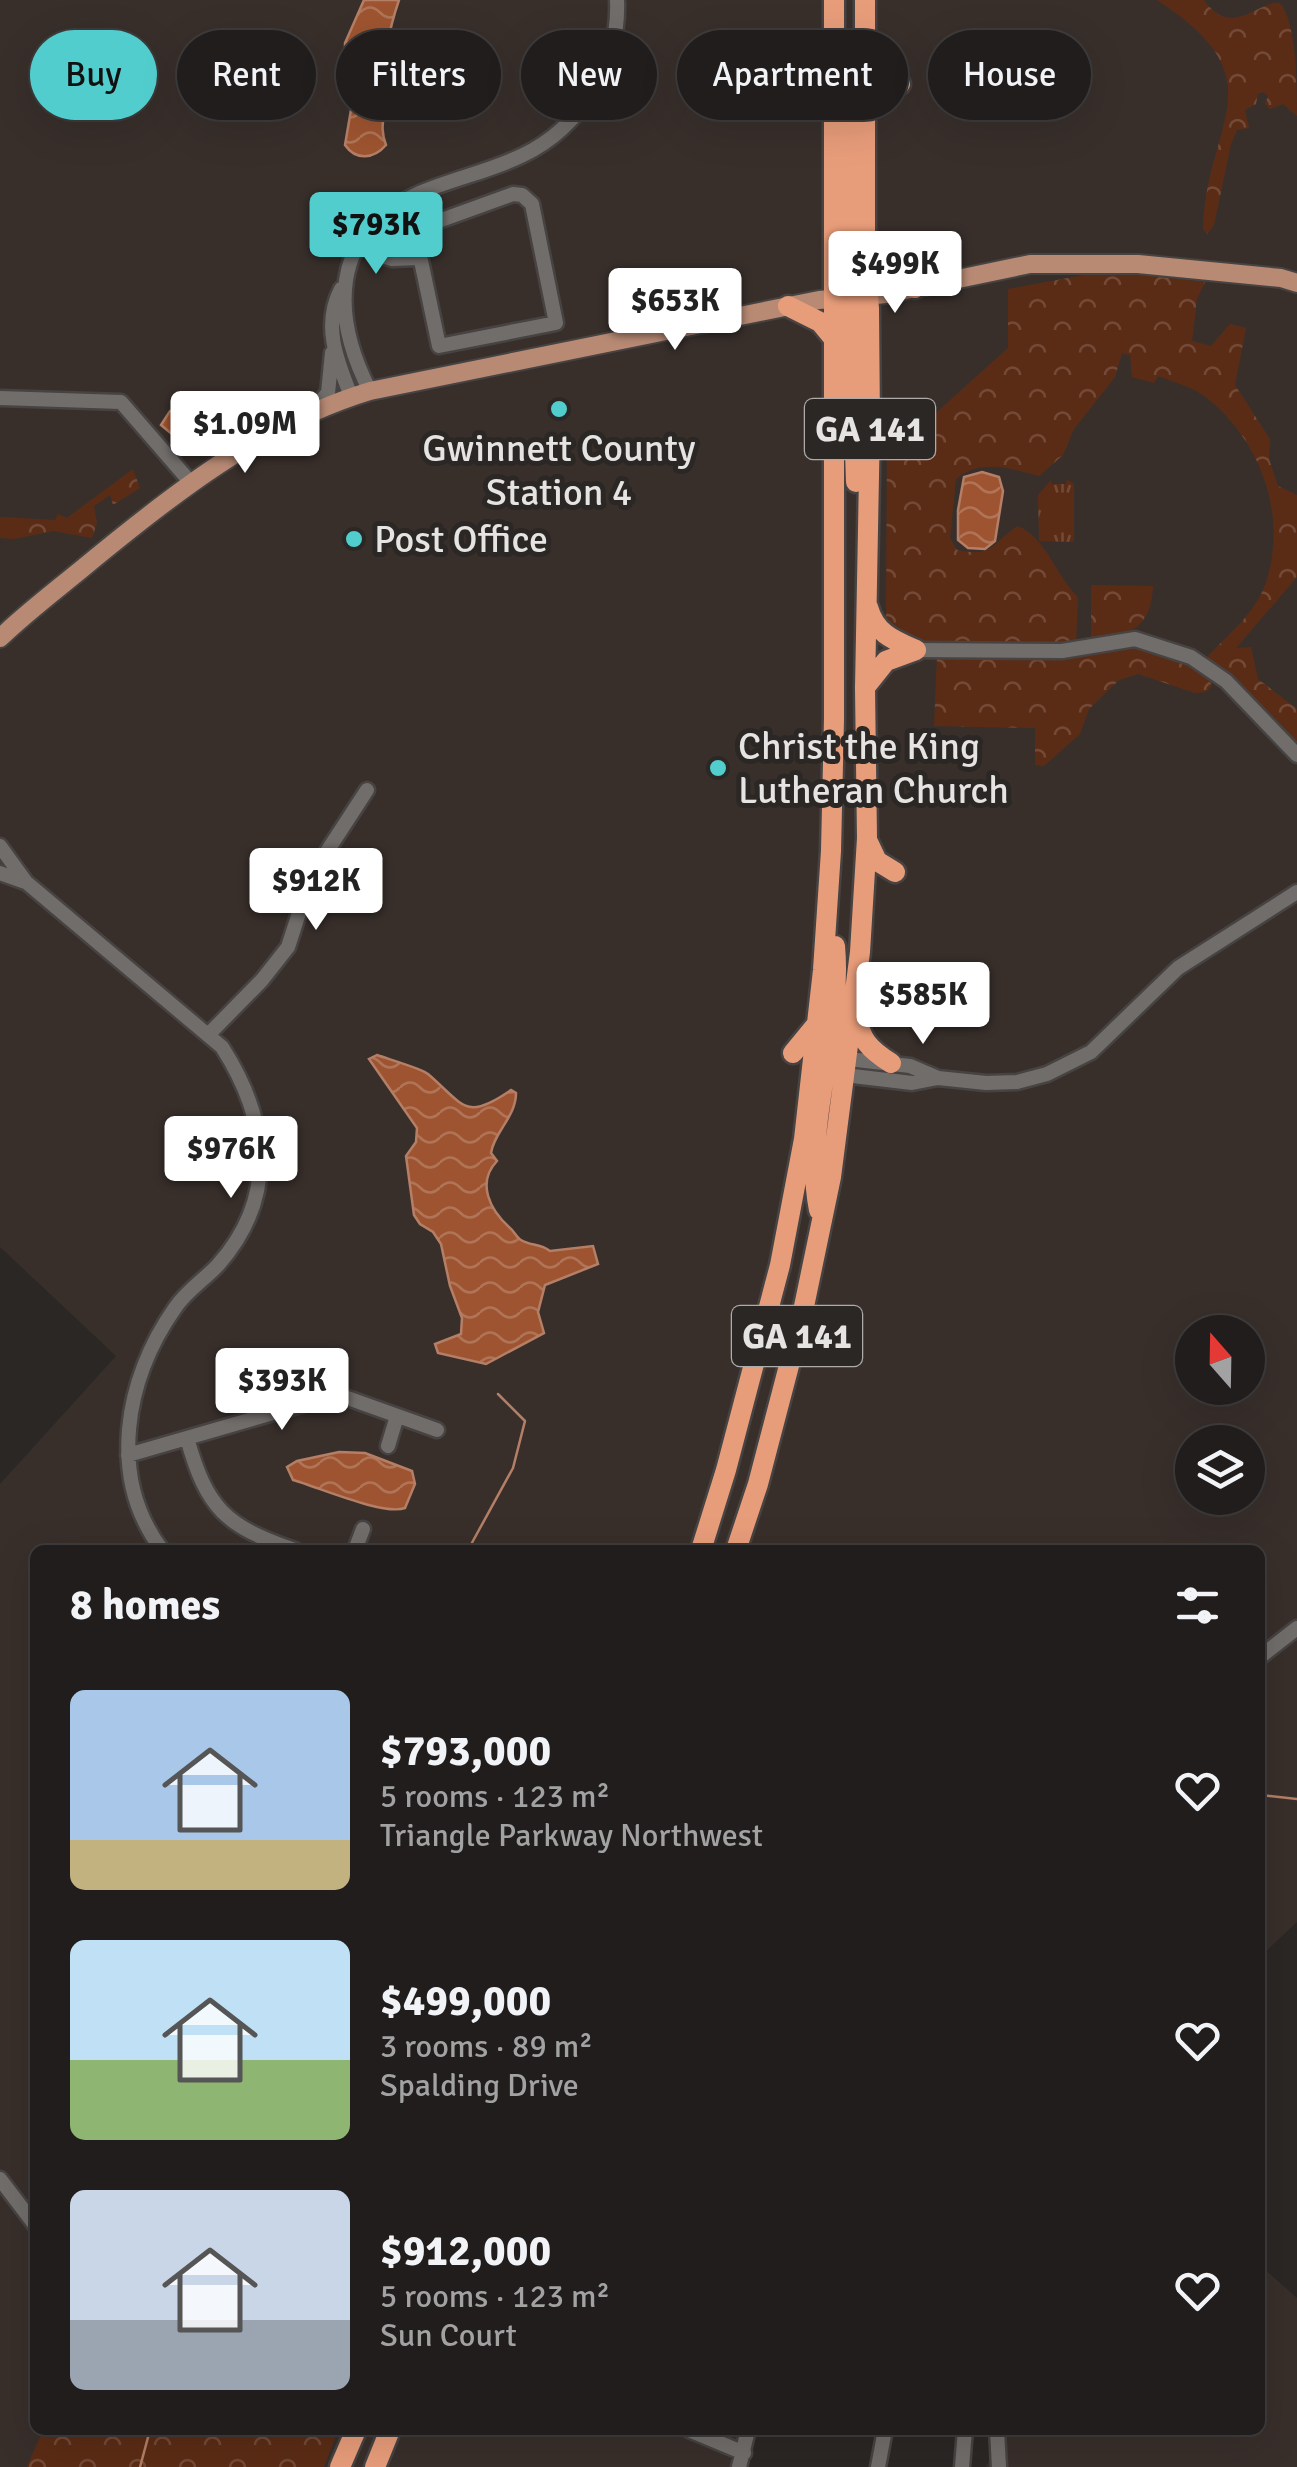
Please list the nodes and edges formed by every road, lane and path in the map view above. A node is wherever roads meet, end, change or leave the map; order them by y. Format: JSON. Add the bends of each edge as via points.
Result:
{"nodes":[{"id":1,"x":618,"y":0,"type":"edge"},
{"id":2,"x":834,"y":0,"type":"edge"},
{"id":3,"x":862,"y":0,"type":"edge"},
{"id":4,"x":865,"y":29,"type":"edge"},
{"id":5,"x":865,"y":120,"type":"edge"},
{"id":6,"x":362,"y":238,"type":"junction"},
{"id":7,"x":865,"y":253,"type":"junction"},
{"id":8,"x":418,"y":258,"type":"junction"},
{"id":9,"x":1297,"y":283,"type":"edge"},
{"id":10,"x":344,"y":284,"type":"junction"},
{"id":11,"x":914,"y":288,"type":"junction"},
{"id":12,"x":851,"y":297,"type":"junction"},
{"id":13,"x":788,"y":306,"type":"junction"},
{"id":14,"x":834,"y":340,"type":"junction"},
{"id":15,"x":334,"y":343,"type":"junction"},
{"id":16,"x":370,"y":390,"type":"junction"},
{"id":17,"x":352,"y":396,"type":"junction"},
{"id":18,"x":0,"y":398,"type":"edge"},
{"id":19,"x":310,"y":412,"type":"junction"},
{"id":20,"x":192,"y":484,"type":"junction"},
{"id":21,"x":867,"y":604,"type":"junction"},
{"id":22,"x":0,"y":638,"type":"edge"},
{"id":23,"x":916,"y":650,"type":"junction"},
{"id":24,"x":865,"y":688,"type":"junction"},
{"id":25,"x":1297,"y":755,"type":"edge"},
{"id":26,"x":368,"y":790,"type":"dead end"},
{"id":27,"x":867,"y":838,"type":"junction"},
{"id":28,"x":0,"y":846,"type":"edge"},
{"id":29,"x":0,"y":873,"type":"edge"},
{"id":30,"x":26,"y":882,"type":"junction"},
{"id":31,"x":1297,"y":892,"type":"edge"},
{"id":32,"x":864,"y":900,"type":"junction"},
{"id":33,"x":828,"y":910,"type":"junction"},
{"id":34,"x":857,"y":986,"type":"junction"},
{"id":35,"x":209,"y":1034,"type":"junction"},
{"id":36,"x":890,"y":1063,"type":"junction"},
{"id":37,"x":828,"y":1065,"type":"junction"},
{"id":38,"x":938,"y":1078,"type":"junction"},
{"id":39,"x":820,"y":1217,"type":"junction"},
{"id":40,"x":398,"y":1416,"type":"junction"},
{"id":41,"x":437,"y":1430,"type":"dead end"},
{"id":42,"x":187,"y":1438,"type":"junction"},
{"id":43,"x":388,"y":1446,"type":"dead end"},
{"id":44,"x":128,"y":1455,"type":"junction"},
{"id":45,"x":363,"y":1529,"type":"dead end"},
{"id":46,"x":159,"y":1545,"type":"edge"},
{"id":47,"x":284,"y":1545,"type":"edge"},
{"id":48,"x":357,"y":1545,"type":"edge"},
{"id":49,"x":702,"y":1545,"type":"edge"},
{"id":50,"x":737,"y":1545,"type":"edge"},
{"id":51,"x":1297,"y":1628,"type":"edge"},
{"id":52,"x":1265,"y":1653,"type":"edge"},
{"id":53,"x":0,"y":2179,"type":"edge"},
{"id":54,"x":30,"y":2218,"type":"edge"},
{"id":55,"x":354,"y":2435,"type":"edge"},
{"id":56,"x":388,"y":2435,"type":"edge"},
{"id":57,"x":698,"y":2435,"type":"edge"},
{"id":58,"x":747,"y":2435,"type":"edge"},
{"id":59,"x":884,"y":2435,"type":"edge"},
{"id":60,"x":965,"y":2435,"type":"edge"},
{"id":61,"x":997,"y":2435,"type":"edge"},
{"id":62,"x":742,"y":2460,"type":"edge"},
{"id":63,"x":340,"y":2467,"type":"edge"},
{"id":64,"x":374,"y":2467,"type":"edge"},
{"id":65,"x":878,"y":2467,"type":"edge"},
{"id":66,"x":962,"y":2467,"type":"edge"},
{"id":67,"x":999,"y":2467,"type":"edge"}],
"edges":[{"from":1,"to":6,"type":"street","via":[[610,54],[596,88],[565,127],[525,155],[393,207]]},
{"from":2,"to":12,"type":"highway","number":"GA 141"},
{"from":3,"to":4,"type":"highway"},
{"from":5,"to":7,"type":"highway","number":"GA 141"},
{"from":6,"to":8,"type":"street"},
{"from":6,"to":10,"type":"street"},
{"from":7,"to":11,"type":"highway","via":[[882,272]]},
{"from":7,"to":12,"type":"highway","number":"GA 141"},
{"from":8,"to":8,"type":"street","via":[[422,226],[522,195],[532,204],[556,324],[439,346]]},
{"from":9,"to":11,"type":"main road","via":[[1104,263],[1015,265]]},
{"from":10,"to":15,"type":"street","via":[[331,308]]},
{"from":10,"to":16,"type":"street","via":[[353,353]]},
{"from":11,"to":12,"type":"main road"},
{"from":12,"to":13,"type":"main road"},
{"from":12,"to":14,"type":"highway","number":"GA 141"},
{"from":12,"to":21,"type":"highway","number":"GA 141"},
{"from":13,"to":14,"type":"highway","via":[[820,322]]},
{"from":13,"to":16,"type":"main road"},
{"from":14,"to":33,"type":"highway","number":"GA 141"},
{"from":15,"to":17,"type":"street"},
{"from":15,"to":19,"type":"street","via":[[328,393]]},
{"from":16,"to":17,"type":"main road"},
{"from":17,"to":19,"type":"main road"},
{"from":18,"to":20,"type":"street","via":[[121,402]]},
{"from":19,"to":20,"type":"main road"},
{"from":20,"to":22,"type":"main road"},
{"from":21,"to":23,"type":"highway","via":[[884,635]]},
{"from":21,"to":24,"type":"highway","number":"GA 141"},
{"from":23,"to":24,"type":"highway","via":[[886,661]]},
{"from":23,"to":25,"type":"street","via":[[1062,651],[1136,640],[1191,658],[1226,681]]},
{"from":24,"to":27,"type":"highway","number":"GA 141"},
{"from":26,"to":35,"type":"street","via":[[311,876],[288,948]]},
{"from":27,"to":32,"type":"highway","number":"GA 141"},
{"from":27,"to":32,"type":"highway","via":[[878,861],[895,872],[876,882]]},
{"from":28,"to":30,"type":"street"},
{"from":29,"to":30,"type":"street"},
{"from":30,"to":35,"type":"street"},
{"from":31,"to":38,"type":"street","via":[[1178,968],[1108,1039],[1074,1062],[1009,1083]]},
{"from":32,"to":34,"type":"highway","number":"GA 141"},
{"from":33,"to":37,"type":"highway","via":[[836,965]]},
{"from":33,"to":37,"type":"highway","number":"GA 141","via":[[817,1023],[805,1043]]},
{"from":34,"to":36,"type":"highway","via":[[862,1038]]},
{"from":34,"to":37,"type":"highway","number":"GA 141"},
{"from":35,"to":44,"type":"street","via":[[234,1066],[254,1111],[261,1137],[258,1184],[226,1254],[176,1306],[151,1352],[129,1414]]},
{"from":36,"to":37,"type":"street"},
{"from":36,"to":38,"type":"street"},
{"from":37,"to":38,"type":"street","via":[[912,1083]]},
{"from":37,"to":39,"type":"highway","via":[[814,1167]]},
{"from":37,"to":39,"type":"highway","number":"GA 141","via":[[850,1083]]},
{"from":37,"to":49,"type":"highway","number":"GA 141","via":[[804,1139],[736,1434]]},
{"from":39,"to":50,"type":"highway","number":"GA 141","via":[[786,1382]]},
{"from":40,"to":41,"type":"street"},
{"from":40,"to":42,"type":"street","via":[[332,1396]]},
{"from":40,"to":43,"type":"street"},
{"from":42,"to":44,"type":"street"},
{"from":42,"to":47,"type":"street","via":[[211,1503],[239,1525]]},
{"from":44,"to":46,"type":"street","via":[[138,1505]]},
{"from":45,"to":48,"type":"street"},
{"from":51,"to":52,"type":"street"},
{"from":53,"to":54,"type":"street"},
{"from":55,"to":63,"type":"highway"},
{"from":56,"to":64,"type":"highway"},
{"from":57,"to":62,"type":"street"},
{"from":58,"to":62,"type":"street"},
{"from":59,"to":65,"type":"street"},
{"from":60,"to":66,"type":"street"},
{"from":61,"to":67,"type":"street"}]}
